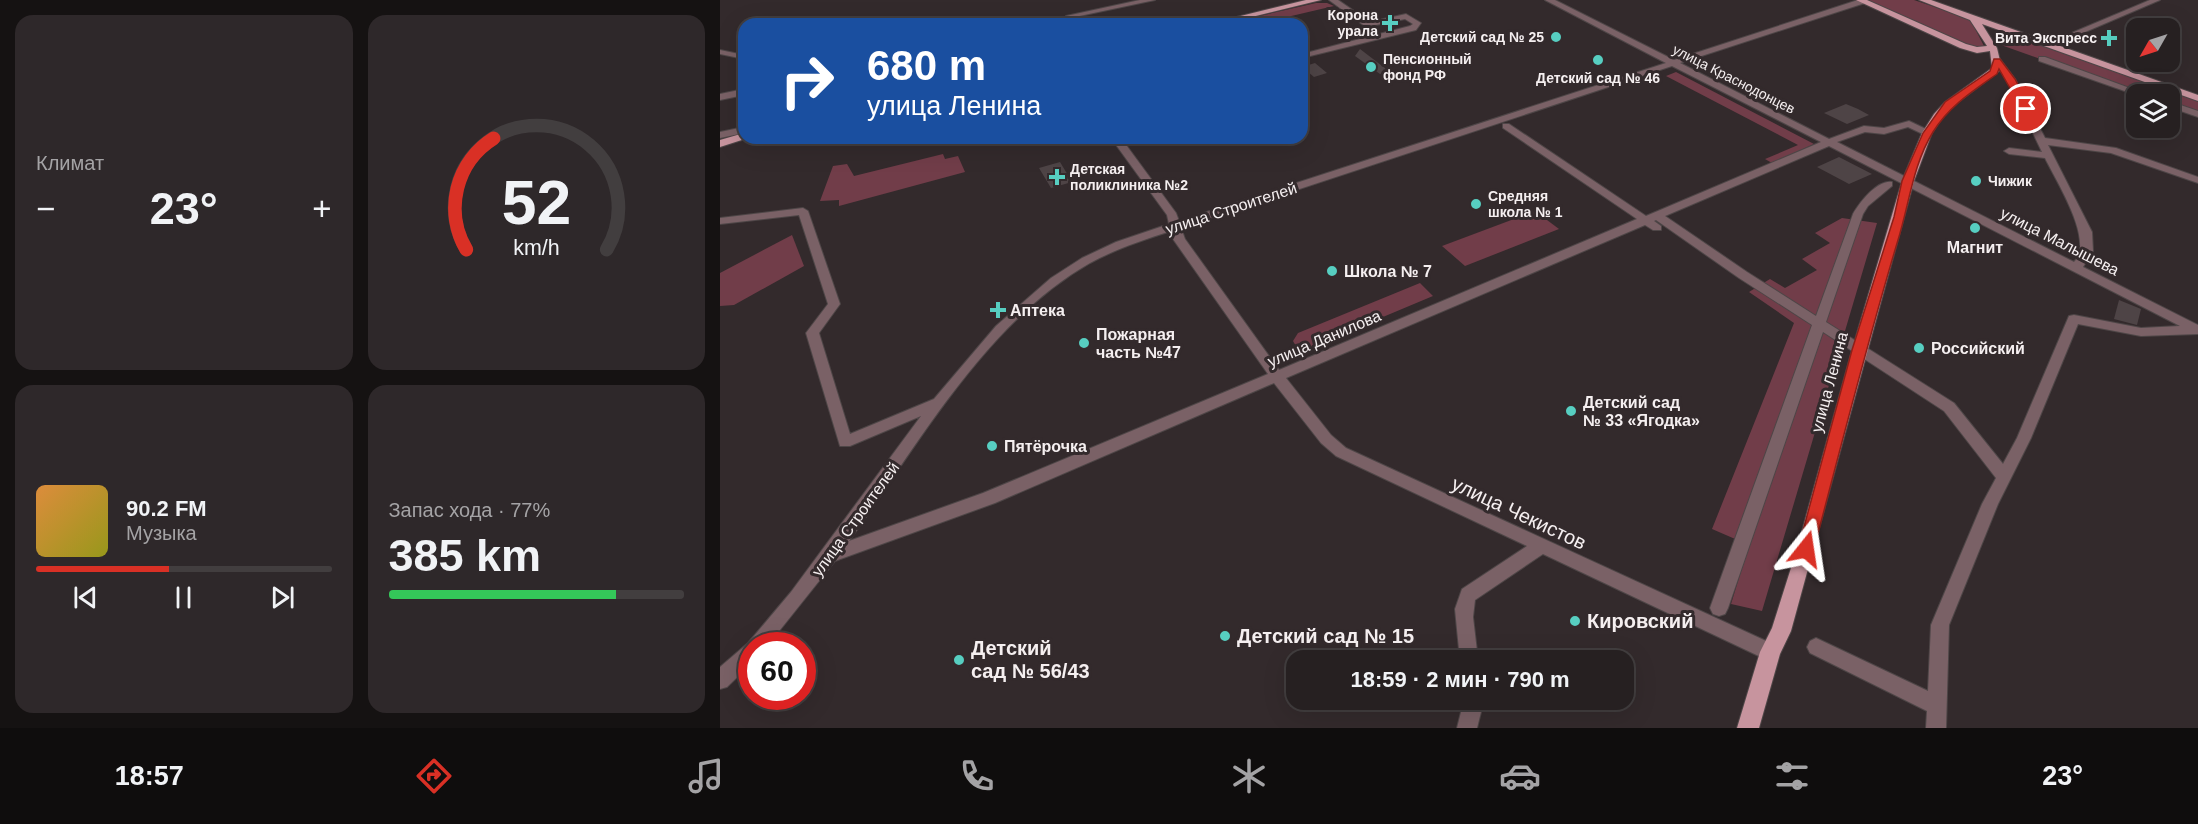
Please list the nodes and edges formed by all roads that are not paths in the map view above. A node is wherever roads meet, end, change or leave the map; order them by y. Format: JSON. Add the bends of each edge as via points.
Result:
{"nodes":[{"id":1,"x":1151,"y":0,"type":"edge"},
{"id":2,"x":1317,"y":0,"type":"edge"},
{"id":3,"x":1333,"y":0,"type":"edge"},
{"id":4,"x":1549,"y":0,"type":"edge"},
{"id":5,"x":1861,"y":0,"type":"edge"},
{"id":6,"x":1923,"y":0,"type":"edge"},
{"id":7,"x":2156,"y":0,"type":"edge"},
{"id":8,"x":1070,"y":16,"type":"dead end"},
{"id":9,"x":1238,"y":18,"type":"edge"},
{"id":10,"x":1973,"y":18,"type":"junction"},
{"id":11,"x":1986,"y":35,"type":"junction"},
{"id":12,"x":2023,"y":36,"type":"junction"},
{"id":13,"x":2047,"y":45,"type":"junction"},
{"id":14,"x":1963,"y":46,"type":"junction"},
{"id":15,"x":1993,"y":48,"type":"junction"},
{"id":16,"x":720,"y":52,"type":"edge"},
{"id":17,"x":1308,"y":54,"type":"edge"},
{"id":18,"x":738,"y":56,"type":"edge"},
{"id":19,"x":2042,"y":59,"type":"dead end"},
{"id":20,"x":1997,"y":61,"type":"junction"},
{"id":21,"x":1672,"y":63,"type":"junction"},
{"id":22,"x":1992,"y":74,"type":"junction"},
{"id":23,"x":2126,"y":88,"type":"edge"},
{"id":24,"x":738,"y":93,"type":"edge"},
{"id":25,"x":720,"y":97,"type":"edge"},
{"id":26,"x":2198,"y":98,"type":"edge"},
{"id":27,"x":2180,"y":108,"type":"edge"},
{"id":28,"x":2198,"y":114,"type":"edge"},
{"id":29,"x":1505,"y":122,"type":"junction"},
{"id":30,"x":738,"y":131,"type":"edge"},
{"id":31,"x":1927,"y":133,"type":"junction"},
{"id":32,"x":720,"y":135,"type":"edge"},
{"id":33,"x":738,"y":138,"type":"edge"},
{"id":34,"x":2042,"y":141,"type":"junction"},
{"id":35,"x":1829,"y":142,"type":"junction"},
{"id":36,"x":720,"y":144,"type":"edge"},
{"id":37,"x":1120,"y":144,"type":"edge"},
{"id":38,"x":2008,"y":151,"type":"dead end"},
{"id":39,"x":2049,"y":156,"type":"junction"},
{"id":40,"x":2198,"y":180,"type":"edge"},
{"id":41,"x":1908,"y":181,"type":"junction"},
{"id":42,"x":1888,"y":184,"type":"dead end"},
{"id":43,"x":720,"y":220,"type":"edge"},
{"id":44,"x":1652,"y":220,"type":"junction"},
{"id":45,"x":1175,"y":226,"type":"junction"},
{"id":46,"x":2076,"y":267,"type":"junction"},
{"id":47,"x":1819,"y":324,"type":"junction"},
{"id":48,"x":2198,"y":330,"type":"edge"},
{"id":49,"x":1859,"y":350,"type":"junction"},
{"id":50,"x":1276,"y":376,"type":"junction"},
{"id":51,"x":939,"y":403,"type":"junction"},
{"id":52,"x":2004,"y":477,"type":"junction"},
{"id":53,"x":1541,"y":546,"type":"junction"},
{"id":54,"x":828,"y":556,"type":"junction"},
{"id":55,"x":1719,"y":608,"type":"dead end"},
{"id":56,"x":768,"y":632,"type":"edge"},
{"id":57,"x":1816,"y":647,"type":"dead end"},
{"id":58,"x":1468,"y":650,"type":"edge"},
{"id":59,"x":1770,"y":652,"type":"junction"},
{"id":60,"x":738,"y":663,"type":"edge"},
{"id":61,"x":720,"y":680,"type":"edge"},
{"id":62,"x":1937,"y":706,"type":"junction"},
{"id":63,"x":1471,"y":710,"type":"edge"},
{"id":64,"x":1467,"y":728,"type":"edge"},
{"id":65,"x":1748,"y":728,"type":"edge"},
{"id":66,"x":1936,"y":728,"type":"edge"}],
"edges":[{"from":1,"to":8,"type":"street"},
{"from":2,"to":9,"type":"main road"},
{"from":3,"to":17,"type":"street","via":[[1370,25],[1406,16],[1417,23],[1413,28]]},
{"from":4,"to":21,"type":"street","name":"улица Краснодонцев"},
{"from":5,"to":14,"type":"main road"},
{"from":5,"to":21,"type":"street","name":"улица Строителей"},
{"from":6,"to":10,"type":"main road"},
{"from":7,"to":13,"type":"street"},
{"from":10,"to":11,"type":"main road"},
{"from":10,"to":12,"type":"main road"},
{"from":11,"to":12,"type":"main road"},
{"from":11,"to":15,"type":"main road"},
{"from":12,"to":13,"type":"main road"},
{"from":13,"to":26,"type":"main road"},
{"from":14,"to":15,"type":"main road","via":[[1977,50]]},
{"from":14,"to":22,"type":"main road","via":[[1988,62]]},
{"from":15,"to":20,"type":"main road"},
{"from":16,"to":18,"type":"street"},
{"from":19,"to":23,"type":"street"},
{"from":20,"to":22,"type":"main road"},
{"from":20,"to":34,"type":"street"},
{"from":21,"to":29,"type":"street","name":"улица Строителей"},
{"from":21,"to":35,"type":"street","name":"улица Краснодонцев"},
{"from":22,"to":31,"type":"main road","name":"улица Ленина","via":[[1948,104]]},
{"from":24,"to":25,"type":"street"},
{"from":27,"to":28,"type":"street"},
{"from":29,"to":44,"type":"street"},
{"from":29,"to":45,"type":"street","name":"улица Строителей"},
{"from":30,"to":32,"type":"street"},
{"from":31,"to":35,"type":"street","name":"улица Данилова","via":[[1909,124],[1884,131],[1864,129]]},
{"from":31,"to":41,"type":"main road","name":"улица Ленина"},
{"from":33,"to":36,"type":"main road"},
{"from":34,"to":39,"type":"street"},
{"from":34,"to":40,"type":"street","via":[[2113,150]]},
{"from":35,"to":41,"type":"street","name":"улица Краснодонцев"},
{"from":35,"to":44,"type":"street","name":"улица Данилова"},
{"from":37,"to":45,"type":"street","name":"улица Чекистов","via":[[1172,215]]},
{"from":38,"to":39,"type":"street"},
{"from":39,"to":46,"type":"street","via":[[2086,232],[2089,252]]},
{"from":41,"to":46,"type":"street","name":"улица Малышева"},
{"from":41,"to":49,"type":"main road","name":"улица Ленина"},
{"from":42,"to":47,"type":"street","via":[[1858,214]]},
{"from":43,"to":51,"type":"street","via":[[803,211],[834,304],[812,333],[845,442]]},
{"from":44,"to":47,"type":"street"},
{"from":44,"to":50,"type":"street","name":"улица Данилова"},
{"from":45,"to":50,"type":"street","name":"улица Чекистов","via":[[1179,239]]},
{"from":45,"to":51,"type":"street","name":"улица Строителей","via":[[1094,255],[1051,282],[986,342]]},
{"from":46,"to":48,"type":"street","name":"улица Малышева"},
{"from":47,"to":49,"type":"street"},
{"from":47,"to":55,"type":"street"},
{"from":48,"to":52,"type":"street","via":[[2141,333],[2074,319]]},
{"from":49,"to":52,"type":"street","via":[[1949,407]]},
{"from":49,"to":59,"type":"main road","name":"улица Ленина","via":[[1806,549],[1781,631]]},
{"from":50,"to":53,"type":"street","name":"улица Чекистов","via":[[1341,452]]},
{"from":50,"to":54,"type":"street","name":"улица Данилова","via":[[989,498]]},
{"from":51,"to":54,"type":"street","name":"улица Строителей"},
{"from":52,"to":62,"type":"street","via":[[1940,625]]},
{"from":53,"to":58,"type":"street","via":[[1468,595],[1464,613]]},
{"from":53,"to":59,"type":"street","name":"улица Чекистов"},
{"from":54,"to":56,"type":"street","name":"улица Строителей"},
{"from":57,"to":62,"type":"street"},
{"from":59,"to":65,"type":"main road","name":"улица Ленина"},
{"from":60,"to":61,"type":"street"},
{"from":62,"to":66,"type":"street"},
{"from":63,"to":64,"type":"street"}]}
